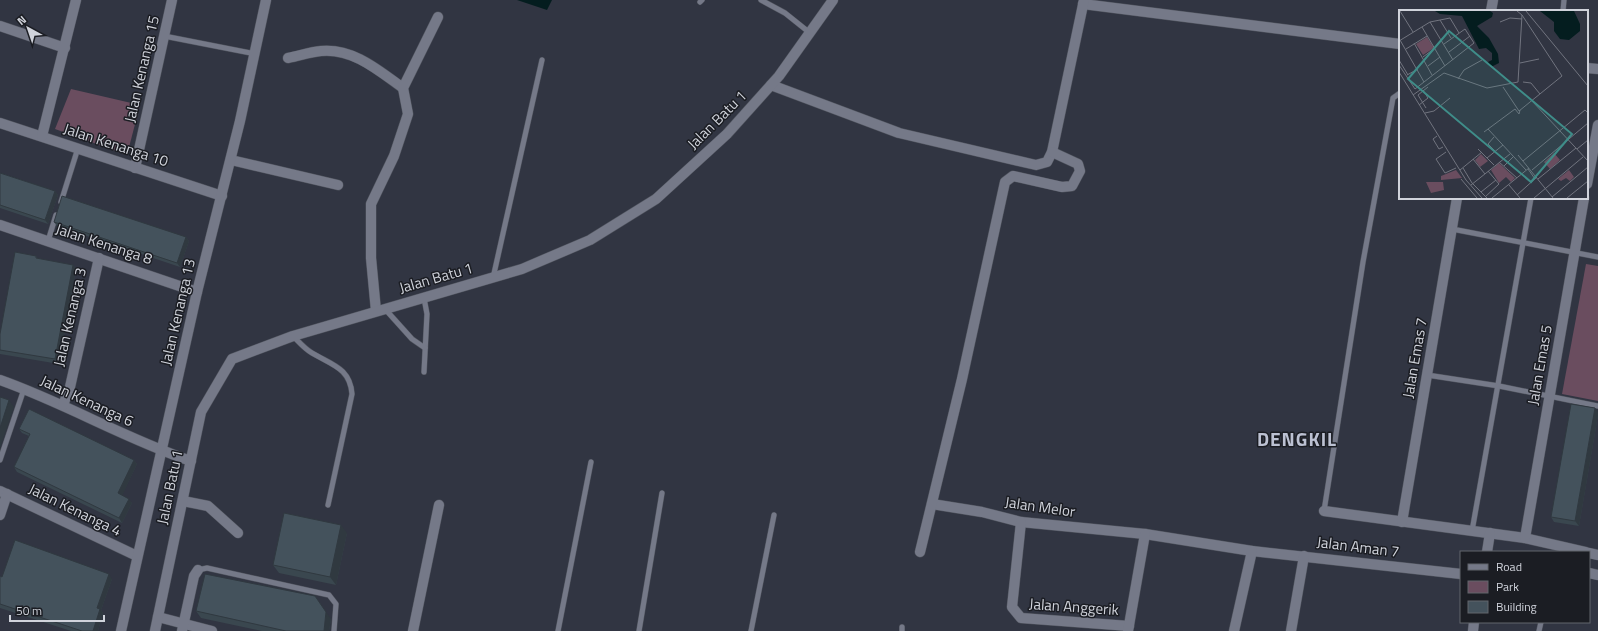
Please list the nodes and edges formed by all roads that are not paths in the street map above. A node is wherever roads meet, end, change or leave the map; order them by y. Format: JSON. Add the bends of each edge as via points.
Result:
{"nodes":[{"id":1,"x":76,"y":0,"type":"edge"},
{"id":2,"x":172,"y":0,"type":"edge"},
{"id":3,"x":266,"y":0,"type":"edge"},
{"id":4,"x":761,"y":0,"type":"edge"},
{"id":5,"x":833,"y":0,"type":"edge"},
{"id":6,"x":1493,"y":0,"type":"edge"},
{"id":7,"x":1564,"y":0,"type":"edge"},
{"id":8,"x":1084,"y":2,"type":"edge"},
{"id":9,"x":1491,"y":10,"type":"edge"},
{"id":10,"x":1563,"y":10,"type":"edge"},
{"id":11,"x":438,"y":17,"type":"dead end"},
{"id":12,"x":0,"y":26,"type":"edge"},
{"id":13,"x":810,"y":33,"type":"junction"},
{"id":14,"x":164,"y":36,"type":"junction"},
{"id":15,"x":1399,"y":44,"type":"edge"},
{"id":16,"x":65,"y":48,"type":"junction"},
{"id":17,"x":256,"y":54,"type":"junction"},
{"id":18,"x":288,"y":58,"type":"dead end"},
{"id":19,"x":542,"y":60,"type":"dead end"},
{"id":20,"x":1588,"y":68,"type":"edge"},
{"id":21,"x":1598,"y":69,"type":"edge"},
{"id":22,"x":771,"y":85,"type":"junction"},
{"id":23,"x":403,"y":88,"type":"junction"},
{"id":24,"x":1399,"y":94,"type":"edge"},
{"id":25,"x":0,"y":123,"type":"edge"},
{"id":26,"x":1598,"y":125,"type":"edge"},
{"id":27,"x":42,"y":136,"type":"junction"},
{"id":28,"x":78,"y":148,"type":"junction"},
{"id":29,"x":1052,"y":152,"type":"junction"},
{"id":30,"x":231,"y":160,"type":"junction"},
{"id":31,"x":135,"y":168,"type":"junction"},
{"id":32,"x":1588,"y":179,"type":"edge"},
{"id":33,"x":338,"y":185,"type":"dead end"},
{"id":34,"x":222,"y":196,"type":"junction"},
{"id":35,"x":1457,"y":199,"type":"edge"},
{"id":36,"x":1531,"y":199,"type":"edge"},
{"id":37,"x":1584,"y":199,"type":"edge"},
{"id":38,"x":60,"y":205,"type":"edge"},
{"id":39,"x":57,"y":212,"type":"edge"},
{"id":40,"x":1,"y":225,"type":"edge"},
{"id":41,"x":1452,"y":230,"type":"junction"},
{"id":42,"x":0,"y":236,"type":"edge"},
{"id":43,"x":48,"y":241,"type":"junction"},
{"id":44,"x":1523,"y":243,"type":"junction"},
{"id":45,"x":1574,"y":252,"type":"junction"},
{"id":46,"x":1598,"y":257,"type":"edge"},
{"id":47,"x":99,"y":258,"type":"junction"},
{"id":48,"x":493,"y":278,"type":"junction"},
{"id":49,"x":197,"y":292,"type":"junction"},
{"id":50,"x":424,"y":298,"type":"junction"},
{"id":51,"x":381,"y":310,"type":"junction"},
{"id":52,"x":293,"y":336,"type":"junction"},
{"id":53,"x":425,"y":348,"type":"junction"},
{"id":54,"x":424,"y":372,"type":"dead end"},
{"id":55,"x":1427,"y":375,"type":"junction"},
{"id":56,"x":0,"y":380,"type":"edge"},
{"id":57,"x":1499,"y":386,"type":"junction"},
{"id":58,"x":24,"y":389,"type":"junction"},
{"id":59,"x":1550,"y":396,"type":"junction"},
{"id":60,"x":63,"y":405,"type":"junction"},
{"id":61,"x":1598,"y":406,"type":"edge"},
{"id":62,"x":161,"y":451,"type":"junction"},
{"id":63,"x":0,"y":460,"type":"edge"},
{"id":64,"x":192,"y":461,"type":"junction"},
{"id":65,"x":591,"y":462,"type":"dead end"},
{"id":66,"x":4,"y":492,"type":"edge"},
{"id":67,"x":662,"y":493,"type":"dead end"},
{"id":68,"x":183,"y":501,"type":"junction"},
{"id":69,"x":932,"y":504,"type":"junction"},
{"id":70,"x":328,"y":505,"type":"dead end"},
{"id":71,"x":439,"y":505,"type":"dead end"},
{"id":72,"x":1324,"y":511,"type":"joint"},
{"id":73,"x":0,"y":515,"type":"edge"},
{"id":74,"x":774,"y":515,"type":"dead end"},
{"id":75,"x":1021,"y":522,"type":"junction"},
{"id":76,"x":1402,"y":522,"type":"junction"},
{"id":77,"x":1472,"y":531,"type":"junction"},
{"id":78,"x":238,"y":533,"type":"dead end"},
{"id":79,"x":1490,"y":533,"type":"junction"},
{"id":80,"x":1145,"y":534,"type":"junction"},
{"id":81,"x":1525,"y":538,"type":"junction"},
{"id":82,"x":1252,"y":551,"type":"junction"},
{"id":83,"x":1487,"y":551,"type":"edge"},
{"id":84,"x":1584,"y":551,"type":"edge"},
{"id":85,"x":920,"y":552,"type":"dead end"},
{"id":86,"x":137,"y":556,"type":"junction"},
{"id":87,"x":1304,"y":556,"type":"junction"},
{"id":88,"x":198,"y":570,"type":"joint"},
{"id":89,"x":1460,"y":574,"type":"edge"},
{"id":90,"x":158,"y":617,"type":"junction"},
{"id":91,"x":183,"y":627,"type":"edge"},
{"id":92,"x":1128,"y":628,"type":"edge"},
{"id":93,"x":121,"y":631,"type":"edge"},
{"id":94,"x":155,"y":631,"type":"edge"},
{"id":95,"x":212,"y":631,"type":"edge"},
{"id":96,"x":334,"y":631,"type":"edge"},
{"id":97,"x":413,"y":631,"type":"edge"},
{"id":98,"x":558,"y":631,"type":"edge"},
{"id":99,"x":639,"y":631,"type":"edge"},
{"id":100,"x":751,"y":631,"type":"edge"},
{"id":101,"x":1234,"y":631,"type":"edge"},
{"id":102,"x":1291,"y":631,"type":"edge"}],
"edges":[{"from":1,"to":16,"type":"street"},
{"from":2,"to":14,"type":"street","name":"Jalan Kenanga 15"},
{"from":3,"to":17,"type":"street","name":"Jalan Kenanga 13"},
{"from":4,"to":13,"type":"lane","via":[[785,13]]},
{"from":5,"to":13,"type":"street","name":"Jalan Batu 1"},
{"from":6,"to":9,"type":"street"},
{"from":7,"to":10,"type":"lane"},
{"from":8,"to":15,"type":"street"},
{"from":8,"to":29,"type":"street"},
{"from":11,"to":23,"type":"street"},
{"from":12,"to":16,"type":"street"},
{"from":13,"to":22,"type":"street","name":"Jalan Batu 1"},
{"from":14,"to":17,"type":"lane"},
{"from":14,"to":31,"type":"street","name":"Jalan Kenanga 15"},
{"from":16,"to":27,"type":"street"},
{"from":17,"to":30,"type":"street","name":"Jalan Kenanga 13"},
{"from":18,"to":23,"type":"street","via":[[322,51],[350,54],[367,62]]},
{"from":19,"to":48,"type":"lane"},
{"from":20,"to":21,"type":"street"},
{"from":22,"to":29,"type":"street","via":[[899,133],[1036,165],[1047,162]]},
{"from":22,"to":48,"type":"street","name":"Jalan Batu 1","via":[[727,134],[656,198],[590,240],[522,269]]},
{"from":23,"to":51,"type":"street","via":[[408,114],[394,156],[371,204],[370,258]]},
{"from":24,"to":72,"type":"lane","via":[[1393,98],[1363,262]]},
{"from":25,"to":27,"type":"street","name":"Jalan Kenanga 10"},
{"from":26,"to":32,"type":"street"},
{"from":27,"to":28,"type":"street","name":"Jalan Kenanga 10"},
{"from":28,"to":31,"type":"street","name":"Jalan Kenanga 10"},
{"from":28,"to":38,"type":"lane"},
{"from":29,"to":69,"type":"street","via":[[1078,164],[1080,170],[1072,186],[1062,187],[1013,176],[1005,182]]},
{"from":30,"to":33,"type":"street"},
{"from":30,"to":34,"type":"street","name":"Jalan Kenanga 13"},
{"from":31,"to":34,"type":"street","name":"Jalan Kenanga 10"},
{"from":34,"to":49,"type":"street","name":"Jalan Kenanga 13"},
{"from":35,"to":41,"type":"street","name":"Jalan Emas 7"},
{"from":36,"to":44,"type":"lane"},
{"from":37,"to":45,"type":"street","name":"Jalan Emas 5"},
{"from":39,"to":43,"type":"lane"},
{"from":40,"to":42,"type":"street"},
{"from":40,"to":43,"type":"street","name":"Jalan Kenanga 8"},
{"from":41,"to":44,"type":"lane"},
{"from":41,"to":55,"type":"street","name":"Jalan Emas 7"},
{"from":43,"to":47,"type":"street","name":"Jalan Kenanga 8"},
{"from":44,"to":45,"type":"lane"},
{"from":44,"to":57,"type":"lane"},
{"from":45,"to":46,"type":"lane"},
{"from":45,"to":59,"type":"street","name":"Jalan Emas 5"},
{"from":47,"to":49,"type":"street","name":"Jalan Kenanga 8"},
{"from":47,"to":60,"type":"street","name":"Jalan Kenanga 3","via":[[70,387]]},
{"from":48,"to":50,"type":"street","name":"Jalan Batu 1"},
{"from":49,"to":62,"type":"street","name":"Jalan Kenanga 13"},
{"from":50,"to":51,"type":"street","name":"Jalan Batu 1"},
{"from":50,"to":53,"type":"lane","via":[[428,314]]},
{"from":51,"to":52,"type":"street","name":"Jalan Batu 1"},
{"from":51,"to":53,"type":"lane"},
{"from":52,"to":64,"type":"street","name":"Jalan Batu 1","via":[[232,359],[201,412]]},
{"from":52,"to":70,"type":"lane","via":[[310,352],[345,373],[351,382],[352,394]]},
{"from":53,"to":54,"type":"lane"},
{"from":55,"to":57,"type":"lane"},
{"from":55,"to":76,"type":"street","name":"Jalan Emas 7"},
{"from":56,"to":58,"type":"street","name":"Jalan Kenanga 6"},
{"from":57,"to":59,"type":"lane"},
{"from":57,"to":77,"type":"lane"},
{"from":58,"to":60,"type":"street","name":"Jalan Kenanga 6"},
{"from":58,"to":63,"type":"lane"},
{"from":59,"to":61,"type":"lane"},
{"from":59,"to":81,"type":"street","name":"Jalan Emas 5"},
{"from":60,"to":62,"type":"street","name":"Jalan Kenanga 6"},
{"from":62,"to":64,"type":"street","name":"Jalan Kenanga 6"},
{"from":62,"to":86,"type":"street","name":"Jalan Kenanga 13"},
{"from":64,"to":68,"type":"street","name":"Jalan Batu 1"},
{"from":65,"to":98,"type":"lane"},
{"from":66,"to":73,"type":"street"},
{"from":66,"to":86,"type":"street","name":"Jalan Kenanga 4"},
{"from":67,"to":99,"type":"lane"},
{"from":68,"to":78,"type":"street","via":[[208,506]]},
{"from":68,"to":90,"type":"street","name":"Jalan Batu 1"},
{"from":69,"to":75,"type":"street","name":"Jalan Melor","via":[[982,512]]},
{"from":69,"to":85,"type":"street"},
{"from":71,"to":97,"type":"street"},
{"from":72,"to":76,"type":"street"},
{"from":74,"to":100,"type":"lane"},
{"from":75,"to":80,"type":"street","name":"Jalan Melor"},
{"from":75,"to":92,"type":"street","name":"Jalan Anggerik","via":[[1012,608],[1021,618]]},
{"from":76,"to":77,"type":"street"},
{"from":77,"to":79,"type":"street"},
{"from":79,"to":81,"type":"street"},
{"from":79,"to":83,"type":"street"},
{"from":80,"to":82,"type":"street","name":"Jalan Melor"},
{"from":80,"to":92,"type":"street"},
{"from":81,"to":84,"type":"street"},
{"from":82,"to":87,"type":"street","name":"Jalan Aman 7"},
{"from":82,"to":101,"type":"street"},
{"from":86,"to":93,"type":"street","name":"Jalan Kenanga 13"},
{"from":87,"to":89,"type":"street","name":"Jalan Aman 7"},
{"from":87,"to":102,"type":"street"},
{"from":88,"to":91,"type":"street","via":[[194,576]]},
{"from":88,"to":96,"type":"lane","via":[[207,568],[329,595],[336,604]]},
{"from":90,"to":91,"type":"street"},
{"from":90,"to":94,"type":"street","name":"Jalan Batu 1"},
{"from":91,"to":95,"type":"street"}]}
